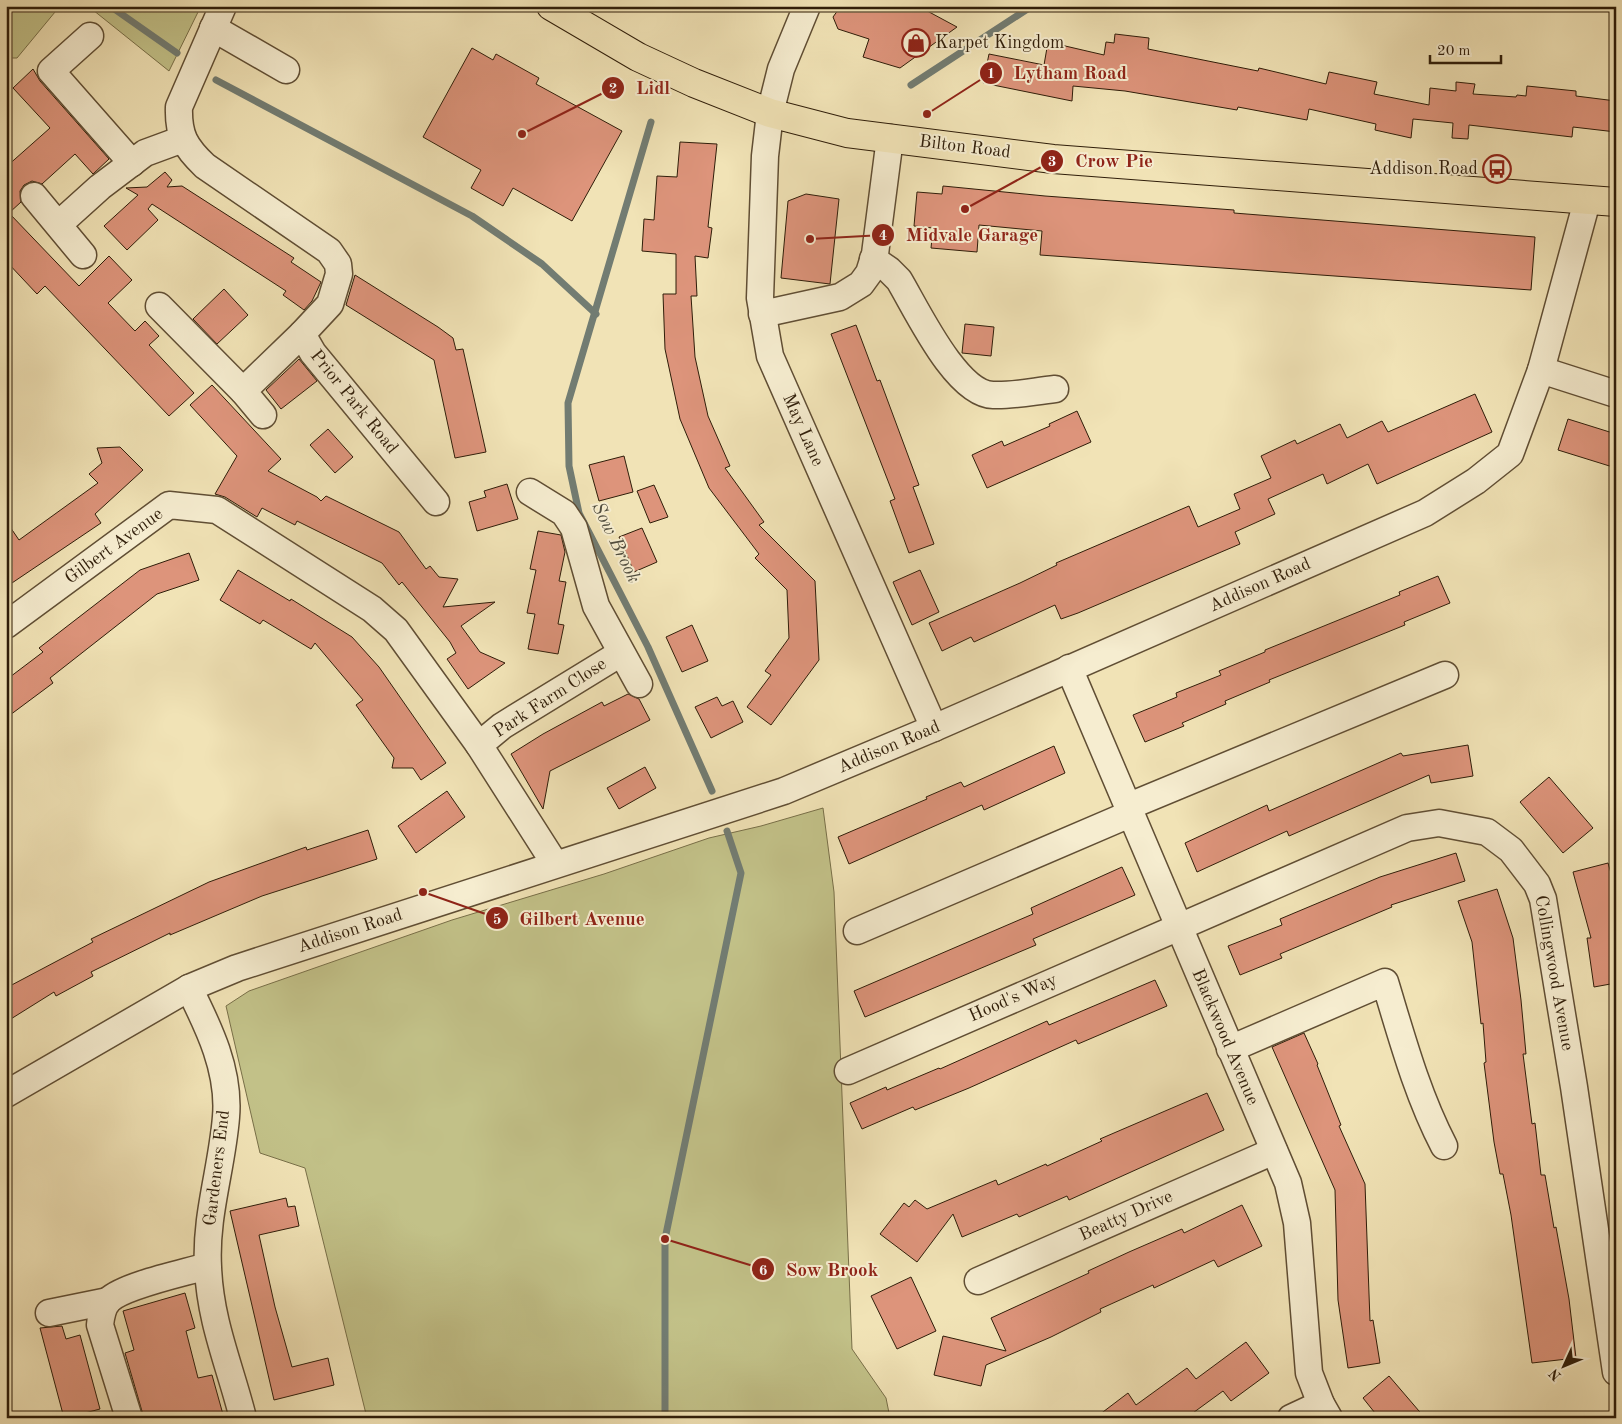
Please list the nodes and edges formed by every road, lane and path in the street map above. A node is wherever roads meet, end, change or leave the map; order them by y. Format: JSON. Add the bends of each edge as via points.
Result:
{"nodes":[{"id":1,"x":551,"y":6,"type":"edge"},
{"id":2,"x":807,"y":6,"type":"edge"},
{"id":3,"x":218,"y":17,"type":"edge"},
{"id":4,"x":90,"y":36,"type":"dead end"},
{"id":5,"x":286,"y":70,"type":"dead end"},
{"id":6,"x":770,"y":113,"type":"junction"},
{"id":7,"x":890,"y":138,"type":"junction"},
{"id":8,"x":183,"y":139,"type":"junction"},
{"id":9,"x":132,"y":163,"type":"junction"},
{"id":10,"x":34,"y":196,"type":"dead end"},
{"id":11,"x":1588,"y":201,"type":"junction"},
{"id":12,"x":1616,"y":202,"type":"edge"},
{"id":13,"x":59,"y":224,"type":"junction"},
{"id":14,"x":83,"y":254,"type":"dead end"},
{"id":15,"x":874,"y":259,"type":"junction"},
{"id":16,"x":159,"y":306,"type":"dead end"},
{"id":17,"x":762,"y":314,"type":"junction"},
{"id":18,"x":302,"y":334,"type":"junction"},
{"id":19,"x":1541,"y":370,"type":"junction"},
{"id":20,"x":1055,"y":389,"type":"dead end"},
{"id":21,"x":243,"y":391,"type":"junction"},
{"id":22,"x":1616,"y":394,"type":"edge"},
{"id":23,"x":263,"y":415,"type":"dead end"},
{"id":24,"x":530,"y":492,"type":"dead end"},
{"id":25,"x":436,"y":502,"type":"dead end"},
{"id":26,"x":6,"y":625,"type":"edge"},
{"id":27,"x":621,"y":653,"type":"junction"},
{"id":28,"x":1069,"y":668,"type":"junction"},
{"id":29,"x":1445,"y":675,"type":"dead end"},
{"id":30,"x":639,"y":684,"type":"dead end"},
{"id":31,"x":934,"y":728,"type":"junction"},
{"id":32,"x":479,"y":745,"type":"junction"},
{"id":33,"x":1129,"y":810,"type":"junction"},
{"id":34,"x":555,"y":864,"type":"junction"},
{"id":35,"x":1178,"y":927,"type":"junction"},
{"id":36,"x":857,"y":931,"type":"dead end"},
{"id":37,"x":189,"y":988,"type":"junction"},
{"id":38,"x":1230,"y":1049,"type":"junction"},
{"id":39,"x":848,"y":1071,"type":"dead end"},
{"id":40,"x":6,"y":1094,"type":"edge"},
{"id":41,"x":1444,"y":1146,"type":"dead end"},
{"id":42,"x":1274,"y":1152,"type":"junction"},
{"id":43,"x":207,"y":1266,"type":"junction"},
{"id":44,"x":978,"y":1281,"type":"dead end"},
{"id":45,"x":108,"y":1301,"type":"junction"},
{"id":46,"x":48,"y":1313,"type":"dead end"},
{"id":47,"x":1616,"y":1372,"type":"edge"},
{"id":48,"x":1325,"y":1411,"type":"edge"},
{"id":49,"x":129,"y":1418,"type":"edge"},
{"id":50,"x":243,"y":1418,"type":"edge"},
{"id":51,"x":1291,"y":1418,"type":"edge"}],
"edges":[{"from":1,"to":6,"type":"main road","name":"Bilton Road","via":[[655,66]]},
{"from":2,"to":6,"type":"street","name":"May Lane","via":[[781,69]]},
{"from":3,"to":5,"type":"street"},
{"from":3,"to":8,"type":"street","name":"Prior Park Road","via":[[179,107],[178,121]]},
{"from":4,"to":9,"type":"street","via":[[51,71]]},
{"from":6,"to":7,"type":"main road","name":"Bilton Road","via":[[847,133]]},
{"from":6,"to":17,"type":"street","name":"May Lane","via":[[761,241]]},
{"from":7,"to":11,"type":"main road","name":"Bilton Road","via":[[1053,159]]},
{"from":7,"to":15,"type":"street"},
{"from":8,"to":9,"type":"street","via":[[145,153]]},
{"from":8,"to":18,"type":"street","name":"Prior Park Road","via":[[188,150],[205,166],[329,251],[338,264],[339,274],[330,304]]},
{"from":9,"to":13,"type":"street"},
{"from":10,"to":13,"type":"street"},
{"from":11,"to":12,"type":"main road","name":"Bilton Road"},
{"from":11,"to":19,"type":"street","name":"Addison Road"},
{"from":13,"to":14,"type":"street"},
{"from":15,"to":17,"type":"street","via":[[861,284],[840,297]]},
{"from":15,"to":20,"type":"street","via":[[899,280],[953,370],[975,391],[992,396]]},
{"from":16,"to":21,"type":"street"},
{"from":17,"to":31,"type":"street","name":"May Lane","via":[[770,356]]},
{"from":18,"to":21,"type":"street"},
{"from":18,"to":25,"type":"street","name":"Prior Park Road","via":[[313,353]]},
{"from":19,"to":22,"type":"street"},
{"from":19,"to":28,"type":"street","name":"Addison Road","via":[[1510,454],[1476,481],[1426,512]]},
{"from":21,"to":23,"type":"street"},
{"from":24,"to":27,"type":"street","name":"Park Farm Close","via":[[564,513],[574,528],[596,606]]},
{"from":26,"to":32,"type":"street","name":"Gilbert Avenue","via":[[169,506],[217,510],[372,609],[396,630]]},
{"from":27,"to":30,"type":"street","name":"Park Farm Close"},
{"from":27,"to":32,"type":"street","name":"Park Farm Close","via":[[502,726]]},
{"from":28,"to":31,"type":"street","name":"Addison Road"},
{"from":28,"to":33,"type":"street","name":"Blackwood Avenue"},
{"from":29,"to":33,"type":"street"},
{"from":31,"to":34,"type":"street","name":"Addison Road","via":[[784,790]]},
{"from":32,"to":34,"type":"street","name":"Gilbert Avenue"},
{"from":33,"to":35,"type":"street","name":"Blackwood Avenue"},
{"from":33,"to":36,"type":"street"},
{"from":34,"to":37,"type":"street","name":"Addison Road","via":[[237,968]]},
{"from":35,"to":38,"type":"street","name":"Blackwood Avenue"},
{"from":35,"to":39,"type":"street","name":"Hood's Way"},
{"from":35,"to":47,"type":"street","name":"Collingwood Avenue","via":[[1407,828],[1439,823],[1464,826],[1486,832],[1511,850],[1532,876],[1543,899]]},
{"from":37,"to":40,"type":"street","name":"Addison Road"},
{"from":37,"to":43,"type":"street","name":"Gardeners End","via":[[211,1033],[223,1072],[227,1116],[209,1224]]},
{"from":38,"to":41,"type":"street","via":[[1385,982],[1415,1078],[1431,1122]]},
{"from":38,"to":42,"type":"street","name":"Blackwood Avenue"},
{"from":42,"to":44,"type":"street","name":"Beatty Drive"},
{"from":42,"to":48,"type":"street","name":"Blackwood Avenue","via":[[1288,1183],[1297,1223],[1309,1373]]},
{"from":43,"to":45,"type":"street","via":[[121,1292]]},
{"from":43,"to":50,"type":"street","name":"Gardeners End","via":[[211,1310]]},
{"from":45,"to":46,"type":"street"},
{"from":45,"to":49,"type":"street","via":[[101,1313],[100,1325]]},
{"from":48,"to":51,"type":"street"}]}
